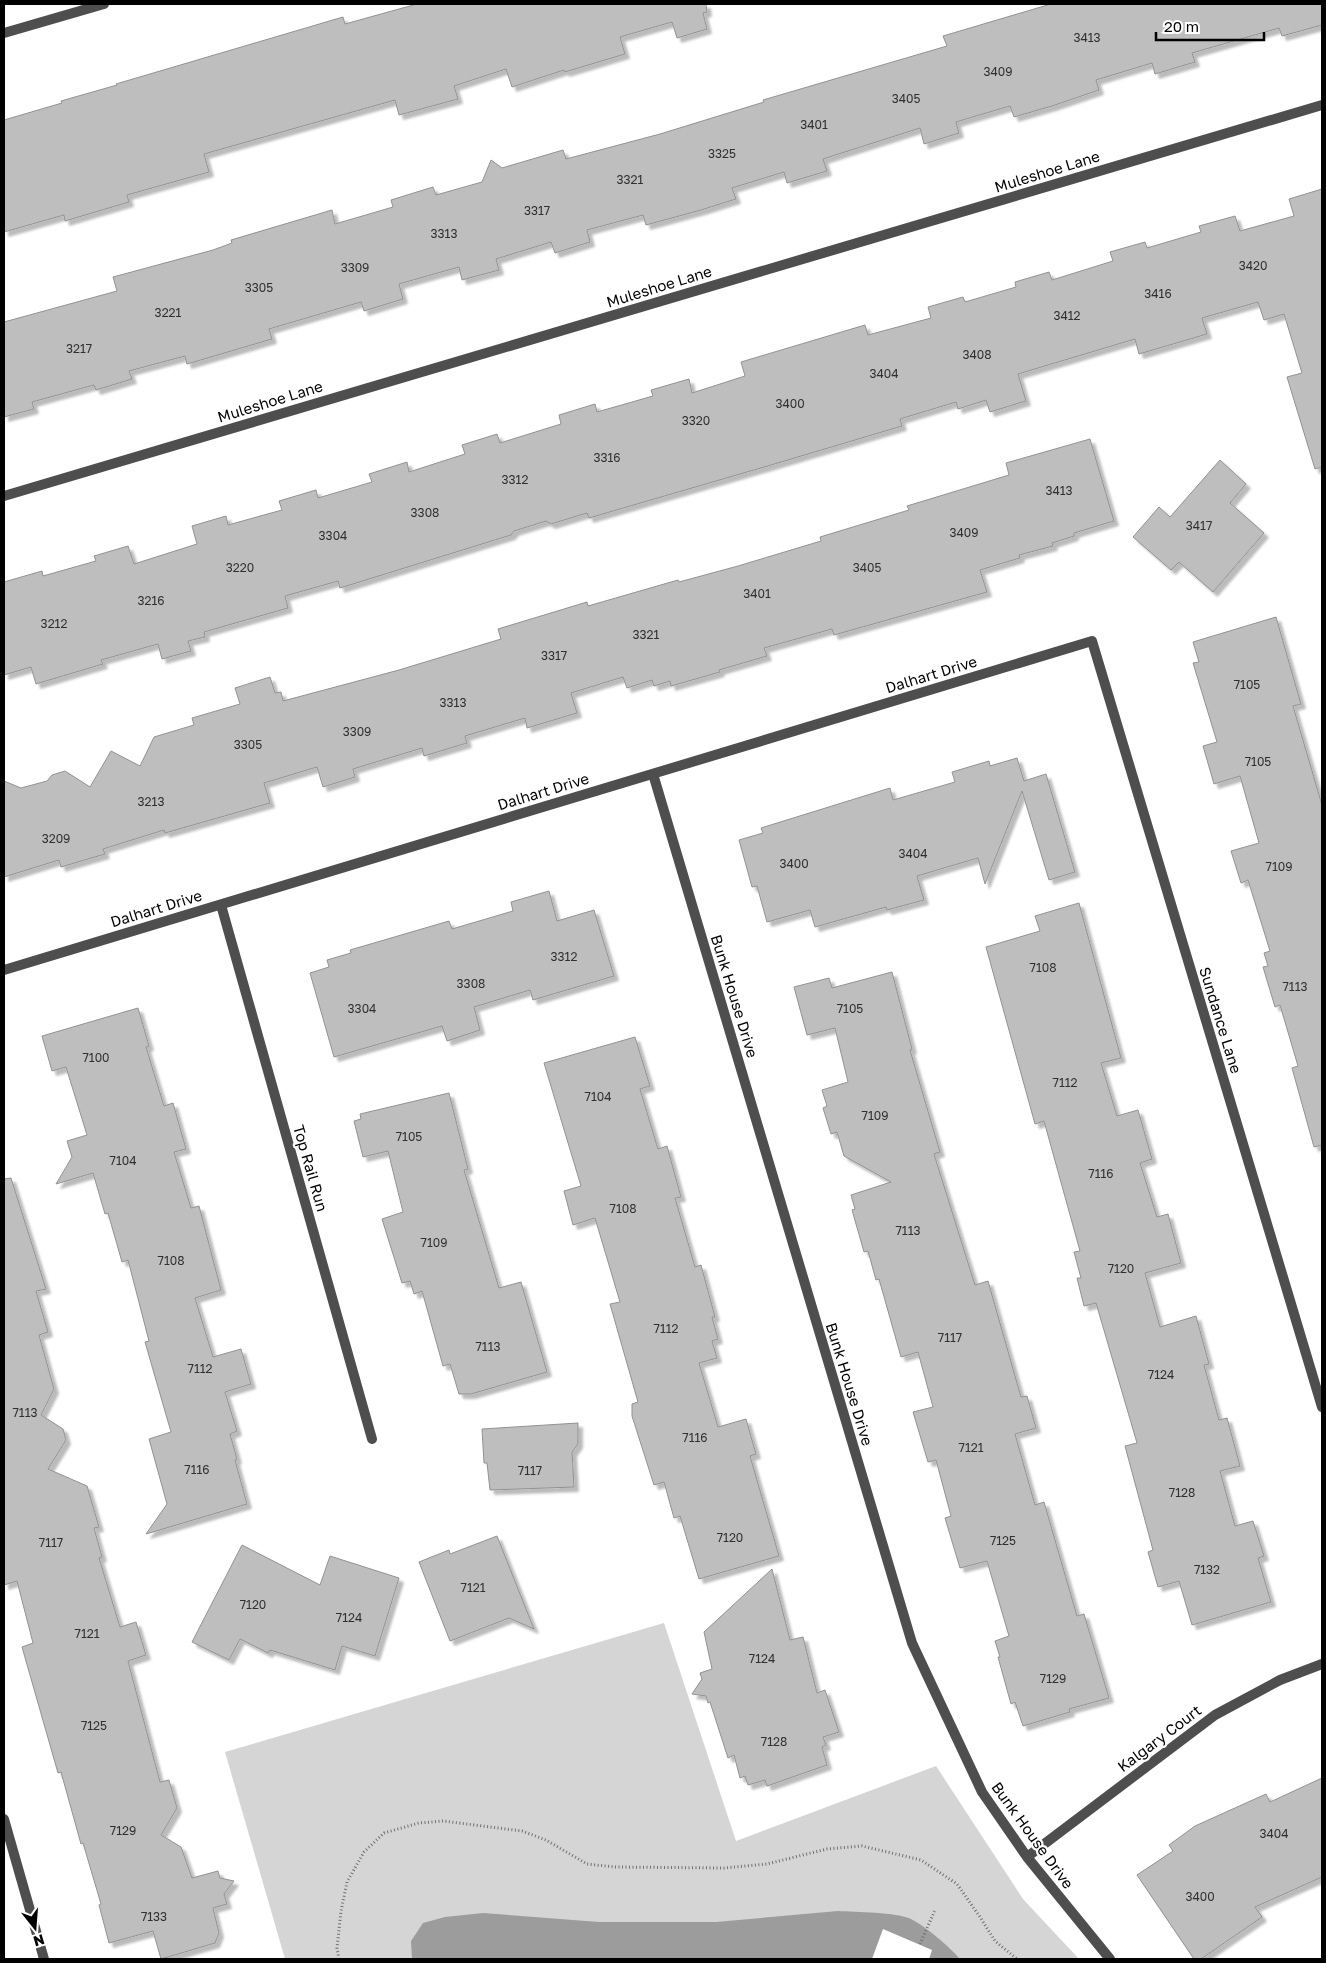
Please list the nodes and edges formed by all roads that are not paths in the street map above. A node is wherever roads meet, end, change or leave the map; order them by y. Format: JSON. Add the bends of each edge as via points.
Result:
{"nodes":[{"id":1,"x":104,"y":4,"type":"edge"},
{"id":2,"x":4,"y":32,"type":"edge"},
{"id":3,"x":1322,"y":106,"type":"edge"},
{"id":4,"x":4,"y":496,"type":"edge"},
{"id":5,"x":1092,"y":641,"type":"joint"},
{"id":6,"x":653,"y":774,"type":"junction"},
{"id":7,"x":221,"y":904,"type":"junction"},
{"id":8,"x":4,"y":970,"type":"edge"},
{"id":9,"x":1322,"y":1407,"type":"edge"},
{"id":10,"x":372,"y":1439,"type":"dead end"},
{"id":11,"x":1322,"y":1664,"type":"edge"},
{"id":12,"x":4,"y":1819,"type":"edge"},
{"id":13,"x":1027,"y":1857,"type":"junction"},
{"id":14,"x":44,"y":1959,"type":"edge"},
{"id":15,"x":1110,"y":1959,"type":"edge"}],
"edges":[{"from":1,"to":2,"type":"street"},
{"from":3,"to":4,"type":"street","name":"Muleshoe Lane"},
{"from":5,"to":6,"type":"street","name":"Dalhart Drive"},
{"from":5,"to":9,"type":"street","name":"Sundance Lane"},
{"from":6,"to":7,"type":"street","name":"Dalhart Drive"},
{"from":6,"to":13,"type":"street","name":"Bunk House Drive","via":[[912,1643],[982,1792]]},
{"from":7,"to":8,"type":"street","name":"Dalhart Drive"},
{"from":7,"to":10,"type":"street","name":"Top Rail Run"},
{"from":11,"to":13,"type":"street","name":"Kalgary Court","via":[[1280,1680],[1215,1715]]},
{"from":12,"to":14,"type":"street"},
{"from":13,"to":15,"type":"street","name":"Bunk House Drive"}]}
